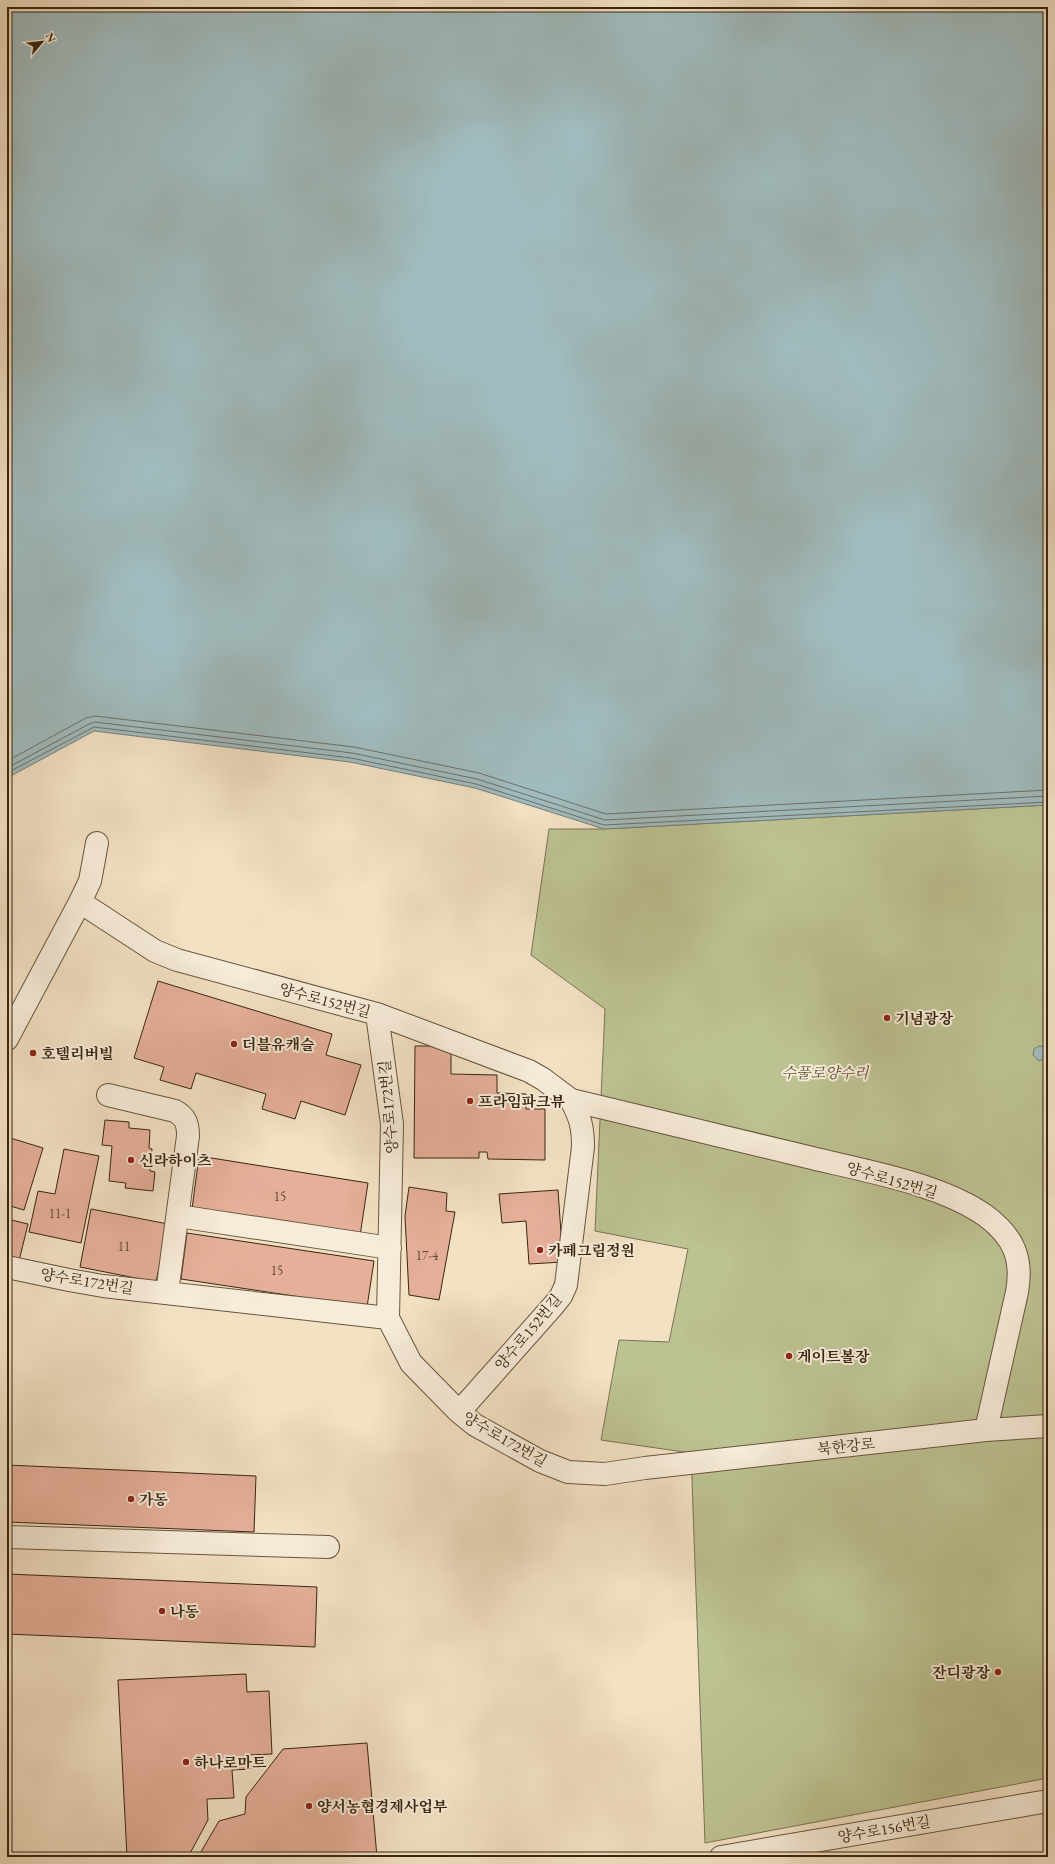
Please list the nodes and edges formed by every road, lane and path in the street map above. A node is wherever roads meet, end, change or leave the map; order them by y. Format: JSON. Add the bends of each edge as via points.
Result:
{"nodes":[{"id":1,"x":97,"y":843,"type":"dead end"},
{"id":2,"x":80,"y":902,"type":"junction"},
{"id":3,"x":377,"y":1014,"type":"junction"},
{"id":4,"x":7,"y":1039,"type":"edge"},
{"id":5,"x":108,"y":1095,"type":"dead end"},
{"id":6,"x":571,"y":1100,"type":"junction"},
{"id":7,"x":178,"y":1216,"type":"junction"},
{"id":8,"x":390,"y":1248,"type":"junction"},
{"id":9,"x":7,"y":1267,"type":"edge"},
{"id":10,"x":167,"y":1292,"type":"junction"},
{"id":11,"x":388,"y":1318,"type":"junction"},
{"id":12,"x":459,"y":1412,"type":"junction"},
{"id":13,"x":1048,"y":1426,"type":"edge"},
{"id":14,"x":986,"y":1430,"type":"junction"},
{"id":15,"x":645,"y":1468,"type":"joint"},
{"id":16,"x":7,"y":1536,"type":"edge"},
{"id":17,"x":328,"y":1547,"type":"dead end"},
{"id":18,"x":1048,"y":1801,"type":"edge"},
{"id":19,"x":721,"y":1857,"type":"edge"}],
"edges":[{"from":1,"to":2,"type":"street","via":[[90,881]]},
{"from":2,"to":3,"type":"street","name":"양수로152번길","via":[[154,951],[177,960]]},
{"from":2,"to":4,"type":"street"},
{"from":3,"to":6,"type":"street","name":"양수로152번길","via":[[528,1071]]},
{"from":3,"to":8,"type":"street","name":"양수로172번길","via":[[392,1124]]},
{"from":5,"to":7,"type":"street","via":[[175,1111],[184,1117],[188,1136]]},
{"from":6,"to":12,"type":"street","name":"양수로152번길","via":[[580,1118],[583,1146],[566,1285],[553,1306]]},
{"from":6,"to":14,"type":"street","name":"양수로152번길","via":[[900,1180],[965,1203],[987,1217],[1012,1245],[1019,1261],[1020,1276]]},
{"from":7,"to":8,"type":"street"},
{"from":7,"to":10,"type":"street"},
{"from":8,"to":11,"type":"street","name":"양수로172번길"},
{"from":9,"to":10,"type":"street","name":"양수로172번길","via":[[69,1280]]},
{"from":10,"to":11,"type":"street","name":"양수로172번길"},
{"from":11,"to":12,"type":"street","name":"양수로172번길","via":[[411,1363]]},
{"from":12,"to":15,"type":"street","name":"양수로172번길","via":[[475,1425],[540,1461],[568,1472],[605,1474]]},
{"from":13,"to":14,"type":"street","name":"북한강로"},
{"from":14,"to":15,"type":"street","name":"북한강로"},
{"from":16,"to":17,"type":"street"},
{"from":18,"to":19,"type":"street","name":"양수로156번길"}]}
